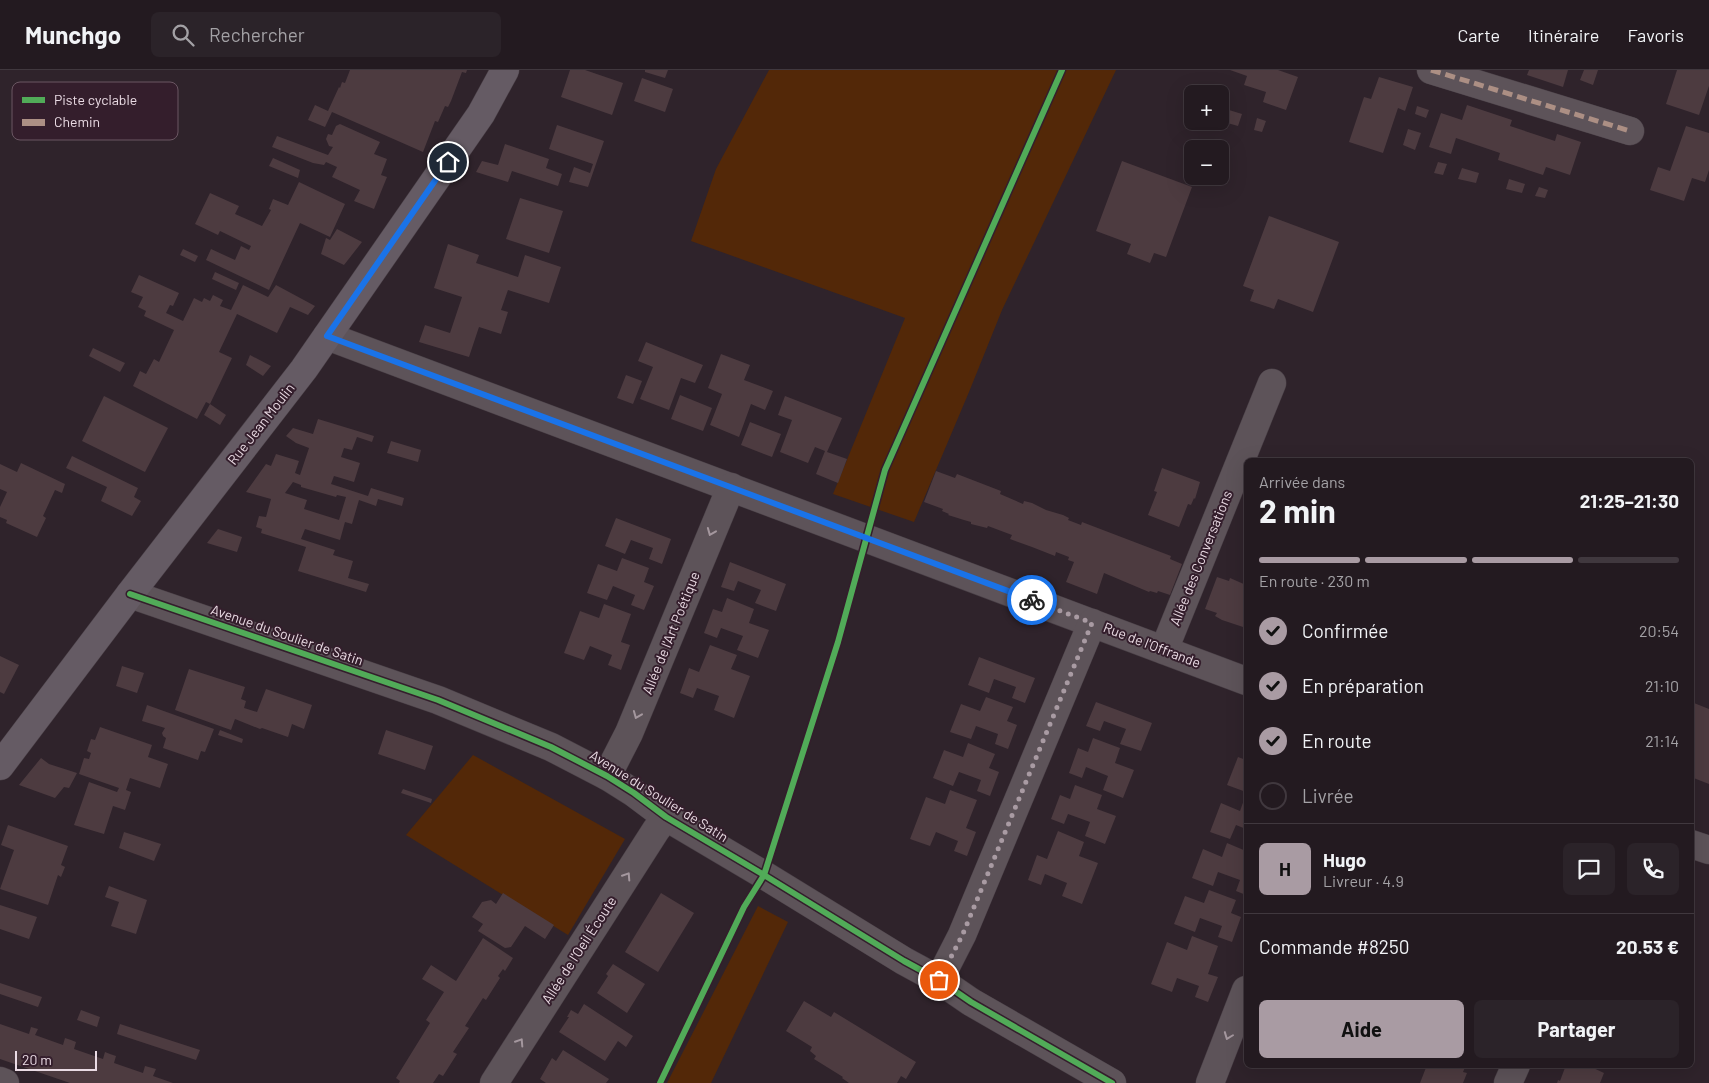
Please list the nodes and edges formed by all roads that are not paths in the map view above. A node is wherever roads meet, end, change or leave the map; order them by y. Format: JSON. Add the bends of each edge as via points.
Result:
{"nodes":[{"id":1,"x":505,"y":70,"type":"edge"},
{"id":2,"x":1431,"y":70,"type":"edge"},
{"id":3,"x":1630,"y":131,"type":"dead end"},
{"id":4,"x":327,"y":336,"type":"junction"},
{"id":5,"x":1272,"y":383,"type":"dead end"},
{"id":6,"x":731,"y":488,"type":"junction"},
{"id":7,"x":130,"y":594,"type":"junction"},
{"id":8,"x":1092,"y":623,"type":"junction"},
{"id":9,"x":1164,"y":650,"type":"junction"},
{"id":10,"x":1244,"y":680,"type":"edge"},
{"id":11,"x":0,"y":766,"type":"edge"},
{"id":12,"x":607,"y":776,"type":"junction"},
{"id":13,"x":666,"y":818,"type":"junction"},
{"id":14,"x":1694,"y":845,"type":"edge"},
{"id":15,"x":1709,"y":850,"type":"edge"},
{"id":16,"x":939,"y":980,"type":"junction"},
{"id":17,"x":1244,"y":995,"type":"edge"},
{"id":18,"x":1515,"y":1068,"type":"edge"},
{"id":19,"x":0,"y":1081,"type":"edge"},
{"id":20,"x":5,"y":1083,"type":"edge"},
{"id":21,"x":494,"y":1083,"type":"edge"},
{"id":22,"x":1112,"y":1083,"type":"edge"},
{"id":23,"x":1210,"y":1083,"type":"edge"},
{"id":24,"x":1508,"y":1083,"type":"edge"}],
"edges":[{"from":1,"to":4,"type":"main road","name":"Rue Jean Moulin","via":[[481,114]]},
{"from":2,"to":3,"type":"street"},
{"from":4,"to":6,"type":"street","name":"Rue de l'Offrande"},
{"from":4,"to":7,"type":"main road","name":"Rue Jean Moulin"},
{"from":5,"to":9,"type":"street","name":"Allée des Conversations"},
{"from":6,"to":8,"type":"street","name":"Rue de l'Offrande"},
{"from":6,"to":12,"type":"street","name":"Allée de l'Art Poétique","one_way":true,"via":[[630,733]]},
{"from":7,"to":11,"type":"main road","name":"Rue Jean Moulin"},
{"from":7,"to":12,"type":"street","name":"Avenue du Soulier de Satin","via":[[438,700],[551,747]]},
{"from":8,"to":9,"type":"street","name":"Rue de l'Offrande"},
{"from":8,"to":16,"type":"street","via":[[962,936]]},
{"from":9,"to":10,"type":"street","name":"Rue de l'Offrande"},
{"from":12,"to":13,"type":"street","name":"Avenue du Soulier de Satin"},
{"from":13,"to":16,"type":"street","name":"Avenue du Soulier de Satin"},
{"from":21,"to":13,"type":"street","name":"Allée de l'Oeil Écoute","one_way":true},
{"from":14,"to":15,"type":"street"},
{"from":16,"to":22,"type":"street","name":"Avenue du Soulier de Satin","via":[[971,1002]]},
{"from":17,"to":23,"type":"street","one_way":true},
{"from":18,"to":24,"type":"street"},
{"from":19,"to":20,"type":"street"}]}
